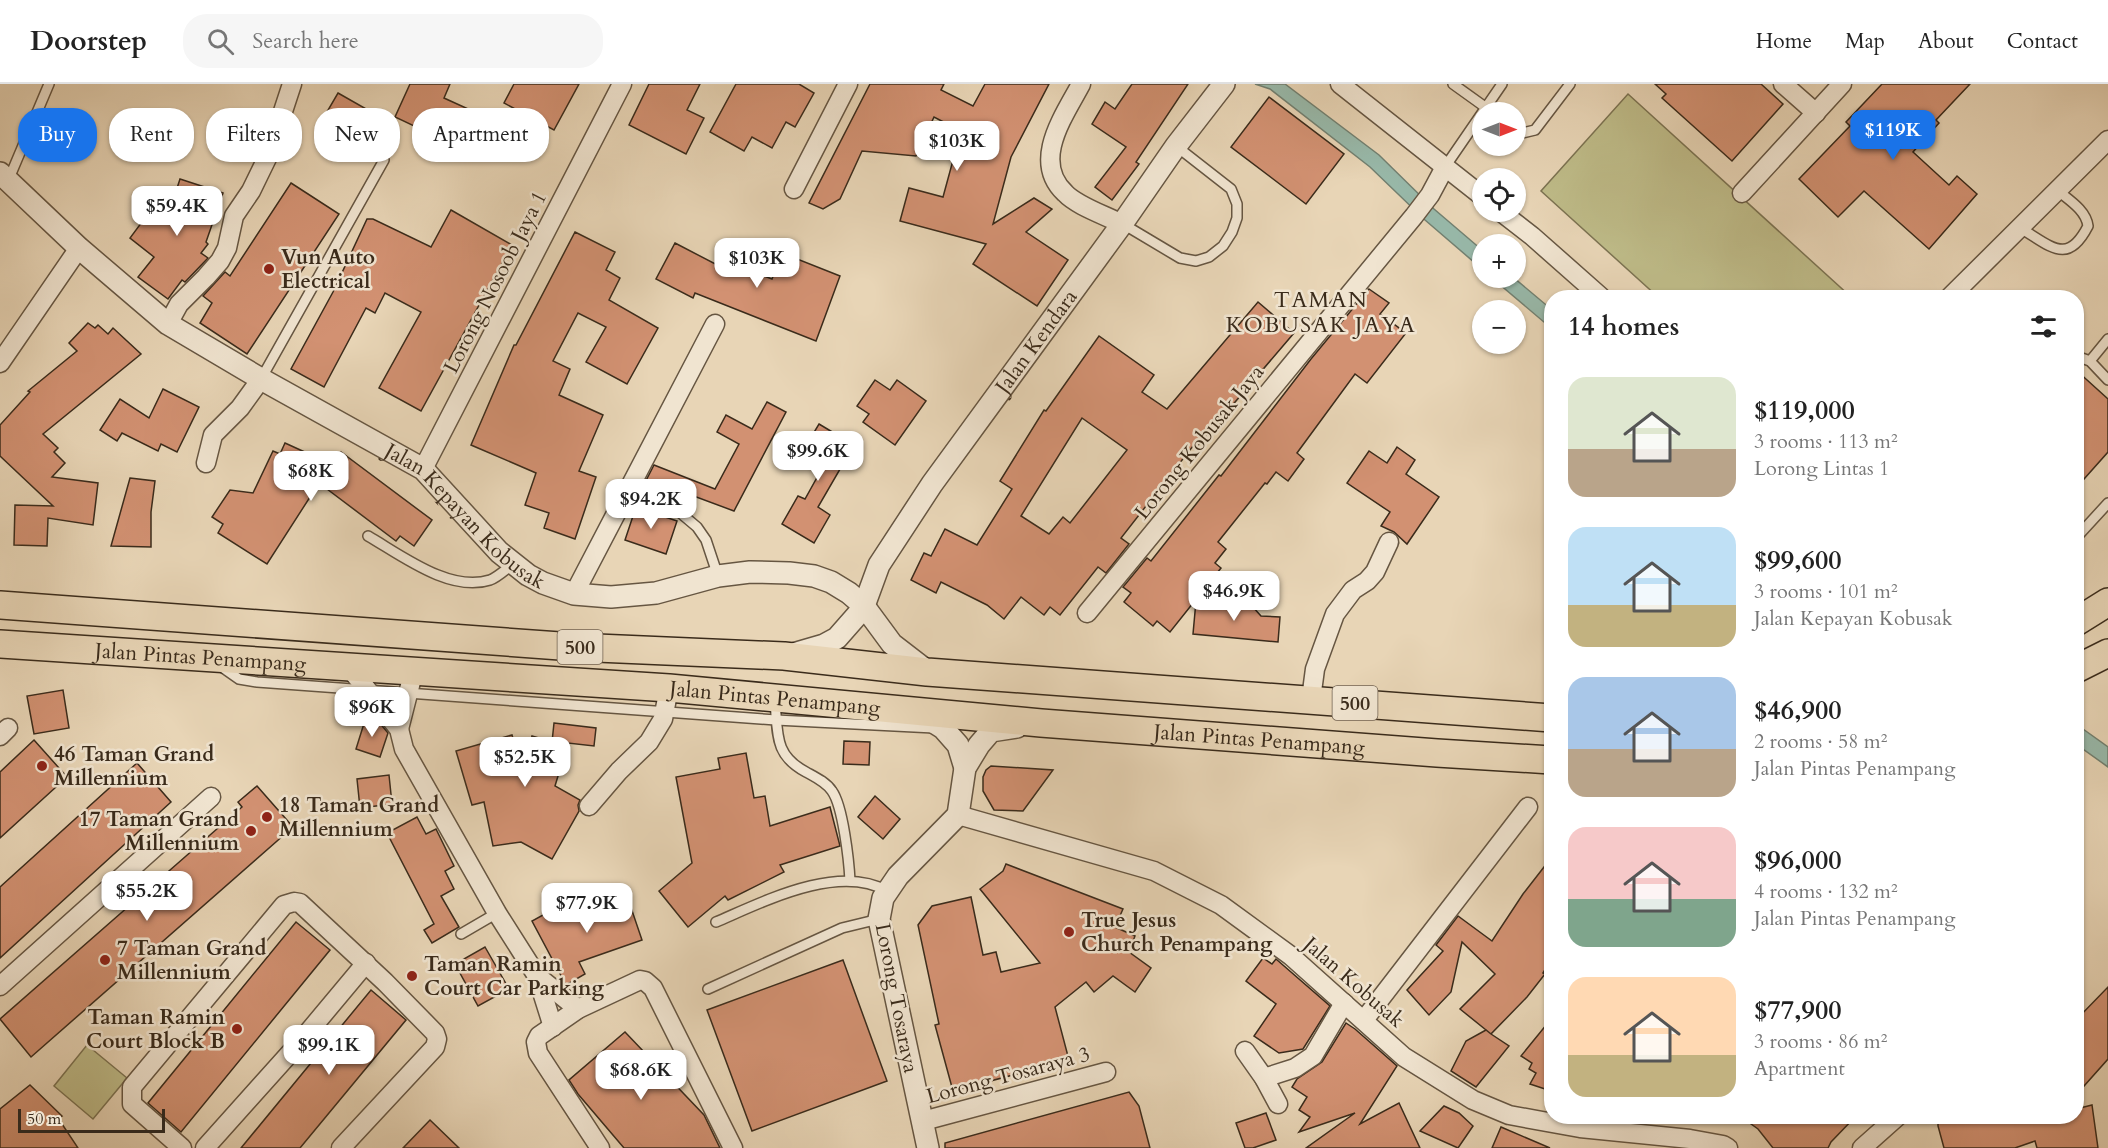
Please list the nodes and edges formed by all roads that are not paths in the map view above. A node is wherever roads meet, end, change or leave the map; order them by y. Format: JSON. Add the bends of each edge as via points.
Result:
{"nodes":[{"id":1,"x":49,"y":84,"type":"edge"},
{"id":2,"x":292,"y":84,"type":"edge"},
{"id":3,"x":622,"y":84,"type":"edge"},
{"id":4,"x":848,"y":84,"type":"edge"},
{"id":5,"x":1081,"y":84,"type":"edge"},
{"id":6,"x":1224,"y":84,"type":"edge"},
{"id":7,"x":1340,"y":84,"type":"edge"},
{"id":8,"x":1453,"y":84,"type":"edge"},
{"id":9,"x":1502,"y":84,"type":"edge"},
{"id":10,"x":1570,"y":84,"type":"edge"},
{"id":11,"x":1783,"y":84,"type":"edge"},
{"id":12,"x":1842,"y":84,"type":"edge"},
{"id":13,"x":1477,"y":102,"type":"edge"},
{"id":14,"x":1492,"y":102,"type":"edge"},
{"id":15,"x":1816,"y":113,"type":"junction"},
{"id":16,"x":1472,"y":131,"type":"edge"},
{"id":17,"x":1526,"y":133,"type":"edge"},
{"id":18,"x":2108,"y":140,"type":"edge"},
{"id":19,"x":1176,"y":146,"type":"junction"},
{"id":20,"x":383,"y":162,"type":"edge"},
{"id":21,"x":1445,"y":167,"type":"junction"},
{"id":22,"x":4,"y":177,"type":"edge"},
{"id":23,"x":1472,"y":188,"type":"edge"},
{"id":24,"x":794,"y":189,"type":"dead end"},
{"id":25,"x":2057,"y":190,"type":"junction"},
{"id":26,"x":1742,"y":193,"type":"dead end"},
{"id":27,"x":1514,"y":222,"type":"edge"},
{"id":28,"x":1122,"y":224,"type":"junction"},
{"id":29,"x":2020,"y":228,"type":"junction"},
{"id":30,"x":79,"y":249,"type":"junction"},
{"id":31,"x":1593,"y":290,"type":"edge"},
{"id":32,"x":1957,"y":290,"type":"edge"},
{"id":33,"x":168,"y":324,"type":"junction"},
{"id":34,"x":715,"y":324,"type":"dead end"},
{"id":35,"x":2108,"y":339,"type":"edge"},
{"id":36,"x":2084,"y":359,"type":"edge"},
{"id":37,"x":2090,"y":361,"type":"junction"},
{"id":38,"x":0,"y":363,"type":"edge"},
{"id":39,"x":261,"y":379,"type":"junction"},
{"id":40,"x":2108,"y":380,"type":"edge"},
{"id":41,"x":206,"y":463,"type":"dead end"},
{"id":42,"x":423,"y":469,"type":"junction"},
{"id":43,"x":2108,"y":503,"type":"edge"},
{"id":44,"x":678,"y":511,"type":"dead end"},
{"id":45,"x":2084,"y":529,"type":"edge"},
{"id":46,"x":368,"y":536,"type":"dead end"},
{"id":47,"x":1389,"y":542,"type":"dead end"},
{"id":48,"x":513,"y":564,"type":"junction"},
{"id":49,"x":718,"y":576,"type":"junction"},
{"id":50,"x":574,"y":594,"type":"junction"},
{"id":51,"x":2108,"y":602,"type":"edge"},
{"id":52,"x":0,"y":605,"type":"edge"},
{"id":53,"x":864,"y":606,"type":"junction"},
{"id":54,"x":1087,"y":613,"type":"dead end"},
{"id":55,"x":2084,"y":617,"type":"edge"},
{"id":56,"x":287,"y":625,"type":"junction"},
{"id":57,"x":0,"y":644,"type":"edge"},
{"id":58,"x":2108,"y":653,"type":"edge"},
{"id":59,"x":783,"y":656,"type":"junction"},
{"id":60,"x":210,"y":658,"type":"junction"},
{"id":61,"x":2084,"y":665,"type":"edge"},
{"id":62,"x":348,"y":666,"type":"junction"},
{"id":63,"x":927,"y":672,"type":"junction"},
{"id":64,"x":411,"y":682,"type":"junction"},
{"id":65,"x":368,"y":691,"type":"junction"},
{"id":66,"x":1311,"y":699,"type":"junction"},
{"id":67,"x":667,"y":700,"type":"junction"},
{"id":68,"x":775,"y":710,"type":"junction"},
{"id":69,"x":919,"y":713,"type":"junction"},
{"id":70,"x":1544,"y":717,"type":"edge"},
{"id":71,"x":1041,"y":723,"type":"junction"},
{"id":72,"x":943,"y":728,"type":"junction"},
{"id":73,"x":399,"y":729,"type":"junction"},
{"id":74,"x":1544,"y":760,"type":"edge"},
{"id":75,"x":965,"y":768,"type":"junction"},
{"id":76,"x":211,"y":797,"type":"dead end"},
{"id":77,"x":589,"y":806,"type":"dead end"},
{"id":78,"x":1528,"y":807,"type":"dead end"},
{"id":79,"x":958,"y":815,"type":"junction"},
{"id":80,"x":850,"y":881,"type":"junction"},
{"id":81,"x":888,"y":891,"type":"junction"},
{"id":82,"x":497,"y":913,"type":"junction"},
{"id":83,"x":879,"y":919,"type":"junction"},
{"id":84,"x":716,"y":922,"type":"dead end"},
{"id":85,"x":461,"y":934,"type":"dead end"},
{"id":86,"x":366,"y":963,"type":"junction"},
{"id":87,"x":537,"y":976,"type":"junction"},
{"id":88,"x":0,"y":986,"type":"edge"},
{"id":89,"x":708,"y":989,"type":"dead end"},
{"id":90,"x":1344,"y":1003,"type":"junction"},
{"id":91,"x":578,"y":1009,"type":"junction"},
{"id":92,"x":1364,"y":1020,"type":"junction"},
{"id":93,"x":552,"y":1027,"type":"junction"},
{"id":94,"x":1245,"y":1051,"type":"dead end"},
{"id":95,"x":1106,"y":1072,"type":"dead end"},
{"id":96,"x":1264,"y":1078,"type":"junction"},
{"id":97,"x":1278,"y":1104,"type":"dead end"},
{"id":98,"x":1544,"y":1118,"type":"edge"},
{"id":99,"x":923,"y":1121,"type":"junction"},
{"id":100,"x":1596,"y":1124,"type":"edge"},
{"id":101,"x":1889,"y":1124,"type":"edge"},
{"id":102,"x":182,"y":1148,"type":"edge"},
{"id":103,"x":205,"y":1148,"type":"edge"},
{"id":104,"x":341,"y":1148,"type":"edge"},
{"id":105,"x":600,"y":1148,"type":"edge"},
{"id":106,"x":733,"y":1148,"type":"edge"},
{"id":107,"x":928,"y":1148,"type":"edge"},
{"id":108,"x":1728,"y":1148,"type":"edge"},
{"id":109,"x":1862,"y":1148,"type":"edge"}],
"edges":[{"from":1,"to":22,"type":"lane"},
{"from":2,"to":33,"type":"street","via":[[269,154],[234,216],[227,248]]},
{"from":3,"to":42,"type":"street","name":"Lorong Nosoob Jaya 1"},
{"from":4,"to":24,"type":"street"},
{"from":5,"to":28,"type":"street","via":[[1055,133],[1049,164],[1065,194]]},
{"from":6,"to":19,"type":"street","name":"Jalan Kendara"},
{"from":7,"to":21,"type":"street"},
{"from":8,"to":13,"type":"lane"},
{"from":9,"to":14,"type":"lane"},
{"from":10,"to":17,"type":"lane","via":[[1535,130]]},
{"from":11,"to":15,"type":"street"},
{"from":12,"to":15,"type":"street"},
{"from":15,"to":26,"type":"street"},
{"from":16,"to":21,"type":"lane"},
{"from":18,"to":25,"type":"street"},
{"from":19,"to":28,"type":"street","name":"Jalan Kendara"},
{"from":19,"to":28,"type":"lane","via":[[1231,189],[1237,218],[1228,239],[1209,257],[1196,261],[1180,258]]},
{"from":20,"to":39,"type":"lane"},
{"from":21,"to":23,"type":"street"},
{"from":21,"to":54,"type":"street","name":"Lorong Kobusak Jaya","via":[[1414,216]]},
{"from":22,"to":30,"type":"street","name":"Jalan Kepayan Kobusak"},
{"from":25,"to":29,"type":"street"},
{"from":25,"to":29,"type":"lane","via":[[2087,219],[2088,226],[2073,248],[2058,249]]},
{"from":27,"to":31,"type":"street"},
{"from":28,"to":53,"type":"street","name":"Jalan Kendara","via":[[904,525],[879,565]]},
{"from":29,"to":32,"type":"street"},
{"from":30,"to":33,"type":"street","name":"Jalan Kepayan Kobusak"},
{"from":30,"to":38,"type":"street"},
{"from":33,"to":39,"type":"street","name":"Jalan Kepayan Kobusak"},
{"from":34,"to":50,"type":"street"},
{"from":35,"to":37,"type":"lane"},
{"from":36,"to":37,"type":"lane"},
{"from":37,"to":40,"type":"lane"},
{"from":39,"to":41,"type":"street","via":[[213,435]]},
{"from":39,"to":42,"type":"street","name":"Jalan Kepayan Kobusak"},
{"from":42,"to":48,"type":"street","name":"Jalan Kepayan Kobusak"},
{"from":43,"to":45,"type":"lane"},
{"from":44,"to":49,"type":"lane","via":[[706,540]]},
{"from":46,"to":48,"type":"lane","via":[[440,576],[459,582],[491,579]]},
{"from":47,"to":66,"type":"street","via":[[1375,572],[1353,590],[1335,614],[1315,669]]},
{"from":48,"to":50,"type":"street","name":"Jalan Kepayan Kobusak","via":[[543,583]]},
{"from":49,"to":50,"type":"street","name":"Jalan Kepayan Kobusak","via":[[636,596]]},
{"from":49,"to":53,"type":"street","name":"Jalan Kepayan Kobusak","via":[[768,572],[814,576],[831,582]]},
{"from":51,"to":55,"type":"main road"},
{"from":52,"to":56,"type":"main road","name":"Jalan Pintas Penampang","number":"500"},
{"from":53,"to":59,"type":"street","via":[[837,638]]},
{"from":53,"to":63,"type":"street","name":"Jalan Kepayan Kobusak","via":[[892,644]]},
{"from":56,"to":59,"type":"main road","name":"Jalan Pintas Penampang","number":"500","via":[[574,647]]},
{"from":56,"to":64,"type":"main road","via":[[290,639],[300,645],[388,652],[398,657]]},
{"from":57,"to":60,"type":"main road","name":"Jalan Pintas Penampang","number":"500"},
{"from":58,"to":61,"type":"main road"},
{"from":59,"to":63,"type":"main road","name":"Jalan Pintas Penampang","number":"500"},
{"from":60,"to":62,"type":"main road","name":"Jalan Pintas Penampang","number":"500"},
{"from":60,"to":65,"type":"lane","via":[[239,679]]},
{"from":62,"to":64,"type":"main road","name":"Jalan Pintas Penampang","number":"500"},
{"from":62,"to":65,"type":"street"},
{"from":63,"to":66,"type":"main road","name":"Jalan Pintas Penampang","number":"500"},
{"from":64,"to":65,"type":"lane"},
{"from":64,"to":67,"type":"main road","name":"Jalan Pintas Penampang","number":"500"},
{"from":64,"to":73,"type":"street"},
{"from":65,"to":73,"type":"street"},
{"from":66,"to":70,"type":"main road","name":"Jalan Pintas Penampang","number":"500"},
{"from":67,"to":68,"type":"main road","name":"Jalan Pintas Penampang","number":"500"},
{"from":67,"to":77,"type":"street","via":[[663,720],[649,742]]},
{"from":68,"to":69,"type":"main road","name":"Jalan Pintas Penampang","number":"500"},
{"from":68,"to":72,"type":"lane"},
{"from":68,"to":80,"type":"lane","via":[[778,738],[787,760],[832,791],[848,851]]},
{"from":69,"to":71,"type":"main road","name":"Jalan Pintas Penampang","number":"500"},
{"from":69,"to":72,"type":"street"},
{"from":71,"to":74,"type":"main road","name":"Jalan Pintas Penampang","number":"500"},
{"from":71,"to":75,"type":"street","via":[[991,730]]},
{"from":72,"to":75,"type":"street","via":[[958,745]]},
{"from":73,"to":82,"type":"street","via":[[404,749]]},
{"from":75,"to":79,"type":"street"},
{"from":76,"to":88,"type":"street"},
{"from":78,"to":92,"type":"street"},
{"from":79,"to":81,"type":"street","name":"Lorong Tosaraya"},
{"from":79,"to":90,"type":"street","name":"Jalan Kobusak","via":[[1154,871],[1221,905],[1292,956]]},
{"from":80,"to":81,"type":"lane","via":[[874,883]]},
{"from":80,"to":84,"type":"lane","via":[[785,893]]},
{"from":81,"to":83,"type":"street","name":"Lorong Tosaraya"},
{"from":82,"to":85,"type":"lane"},
{"from":82,"to":87,"type":"street"},
{"from":83,"to":89,"type":"lane","via":[[842,928]]},
{"from":83,"to":99,"type":"street","name":"Lorong Tosaraya"},
{"from":86,"to":102,"type":"street","via":[[300,903],[284,905],[132,1086],[132,1104]]},
{"from":86,"to":103,"type":"street"},
{"from":86,"to":104,"type":"street","via":[[437,1039],[435,1047]]},
{"from":87,"to":91,"type":"street"},
{"from":87,"to":93,"type":"street"},
{"from":90,"to":92,"type":"street","name":"Jalan Kobusak"},
{"from":90,"to":96,"type":"street","via":[[1313,1056],[1295,1068]]},
{"from":91,"to":93,"type":"street"},
{"from":91,"to":106,"type":"street","via":[[635,981],[650,984]]},
{"from":92,"to":98,"type":"street","name":"Jalan Kobusak","via":[[1404,1057],[1473,1100],[1509,1115]]},
{"from":93,"to":105,"type":"street","via":[[539,1036],[536,1048]]},
{"from":94,"to":96,"type":"street"},
{"from":95,"to":99,"type":"street","name":"Lorong Tosaraya 3"},
{"from":96,"to":97,"type":"street"},
{"from":99,"to":107,"type":"street","name":"Lorong Tosaraya"},
{"from":100,"to":108,"type":"street","name":"Jalan Kobusak"},
{"from":101,"to":109,"type":"street"}]}
